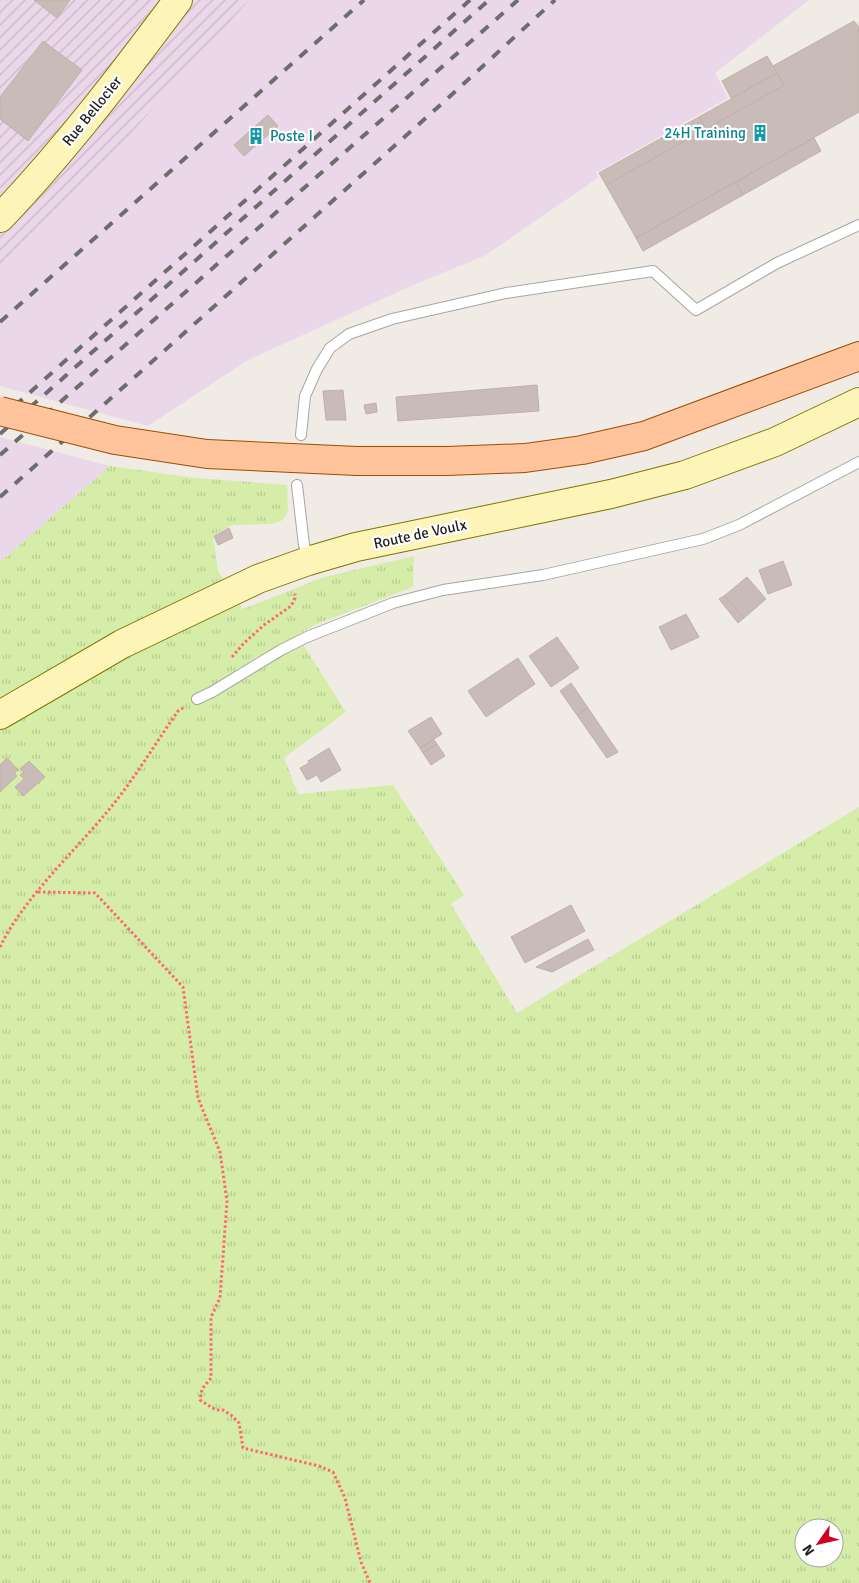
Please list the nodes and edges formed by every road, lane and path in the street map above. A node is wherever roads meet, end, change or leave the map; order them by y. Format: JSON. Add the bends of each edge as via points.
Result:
{"nodes":[{"id":1,"x":178,"y":0,"type":"edge"},
{"id":2,"x":0,"y":218,"type":"edge"},
{"id":3,"x":859,"y":226,"type":"edge"},
{"id":4,"x":859,"y":356,"type":"edge"},
{"id":5,"x":859,"y":402,"type":"edge"},
{"id":6,"x":0,"y":411,"type":"edge"},
{"id":7,"x":301,"y":435,"type":"dead end"},
{"id":8,"x":859,"y":462,"type":"edge"},
{"id":9,"x":297,"y":485,"type":"dead end"},
{"id":10,"x":308,"y":561,"type":"junction"},
{"id":11,"x":226,"y":664,"type":"dead end"},
{"id":12,"x":197,"y":699,"type":"joint"},
{"id":13,"x":0,"y":715,"type":"edge"},
{"id":14,"x":38,"y":892,"type":"junction"},
{"id":15,"x":0,"y":947,"type":"edge"},
{"id":16,"x":370,"y":1583,"type":"edge"}],
"edges":[{"from":1,"to":2,"type":"main road","name":"Rue Bellocier","via":[[116,83]]},
{"from":3,"to":7,"type":"lane","via":[[777,263],[696,310],[653,272],[506,293],[392,319],[349,334],[330,348],[317,369],[306,396]]},
{"from":4,"to":6,"type":"main road","bridge":true,"via":[[644,436],[582,450],[516,458],[357,461],[207,454],[115,440]]},
{"from":5,"to":10,"type":"main road","name":"Route de Voulx","via":[[774,442],[685,475],[611,494],[374,543]]},
{"from":8,"to":12,"type":"lane","via":[[739,525],[703,539],[543,575],[443,590],[393,603],[307,637]]},
{"from":9,"to":10,"type":"lane"},
{"from":10,"to":11,"type":"path","via":[[291,606],[264,625]]},
{"from":10,"to":13,"type":"main road","name":"Route de Voulx","via":[[258,579],[122,644]]},
{"from":12,"to":14,"type":"path","via":[[178,711],[109,810]]},
{"from":14,"to":15,"type":"path","via":[[7,932]]},
{"from":14,"to":16,"type":"path","via":[[95,892],[183,987],[198,1098],[220,1152],[227,1201],[220,1298],[211,1317],[211,1378],[202,1389],[200,1400],[216,1410],[223,1410],[239,1423],[243,1448],[333,1472],[345,1498],[361,1562]]}]}
